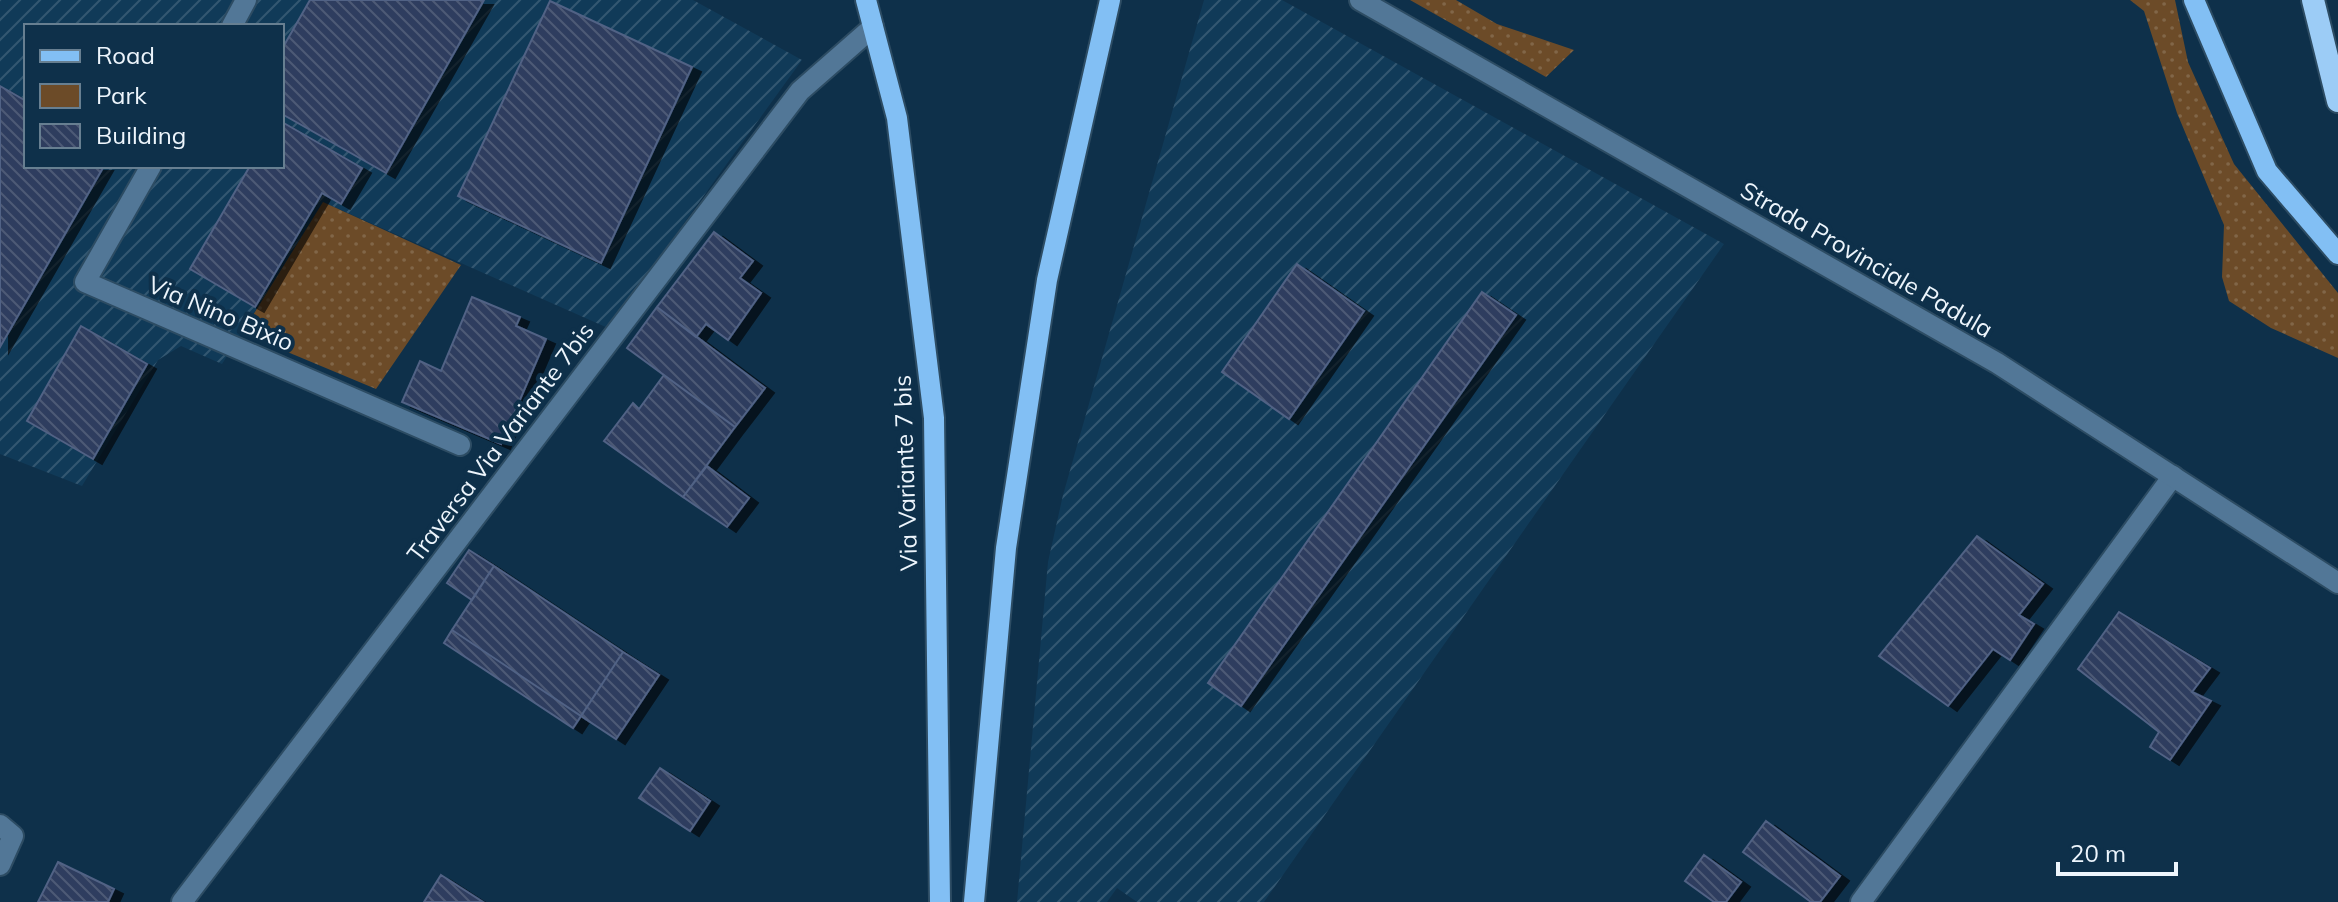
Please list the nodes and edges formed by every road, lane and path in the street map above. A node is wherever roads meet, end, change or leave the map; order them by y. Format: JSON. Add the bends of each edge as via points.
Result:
{"nodes":[{"id":1,"x":246,"y":0,"type":"edge"},
{"id":2,"x":866,"y":0,"type":"edge"},
{"id":3,"x":1110,"y":0,"type":"edge"},
{"id":4,"x":1360,"y":0,"type":"edge"},
{"id":5,"x":2194,"y":0,"type":"edge"},
{"id":6,"x":2313,"y":0,"type":"edge"},
{"id":7,"x":233,"y":24,"type":"edge"},
{"id":8,"x":873,"y":27,"type":"junction"},
{"id":9,"x":2338,"y":101,"type":"edge"},
{"id":10,"x":150,"y":168,"type":"edge"},
{"id":11,"x":2338,"y":254,"type":"edge"},
{"id":12,"x":460,"y":445,"type":"dead end"},
{"id":13,"x":2173,"y":476,"type":"junction"},
{"id":14,"x":2338,"y":583,"type":"edge"},
{"id":15,"x":0,"y":825,"type":"edge"},
{"id":16,"x":0,"y":865,"type":"edge"},
{"id":17,"x":182,"y":902,"type":"edge"},
{"id":18,"x":940,"y":902,"type":"edge"},
{"id":19,"x":974,"y":902,"type":"edge"},
{"id":20,"x":1861,"y":902,"type":"edge"}],
"edges":[{"from":1,"to":7,"type":"street"},
{"from":2,"to":8,"type":"main road","name":"Via Variante 7 bis"},
{"from":3,"to":19,"type":"main road","via":[[1047,280],[1006,548]]},
{"from":4,"to":13,"type":"street","name":"Strada Provinciale Padula","via":[[1997,363]]},
{"from":5,"to":11,"type":"main road","via":[[2267,171]]},
{"from":6,"to":9,"type":"highway"},
{"from":8,"to":17,"type":"street","name":"Traversa Via Variante 7bis","via":[[800,91]]},
{"from":8,"to":18,"type":"main road","name":"Via Variante 7 bis","via":[[897,118],[934,418]]},
{"from":10,"to":12,"type":"street","name":"Via Nino Bixio","via":[[85,282]]},
{"from":13,"to":14,"type":"street","name":"Strada Provinciale Padula"},
{"from":13,"to":20,"type":"street"},
{"from":15,"to":16,"type":"street","via":[[13,836]]}]}
